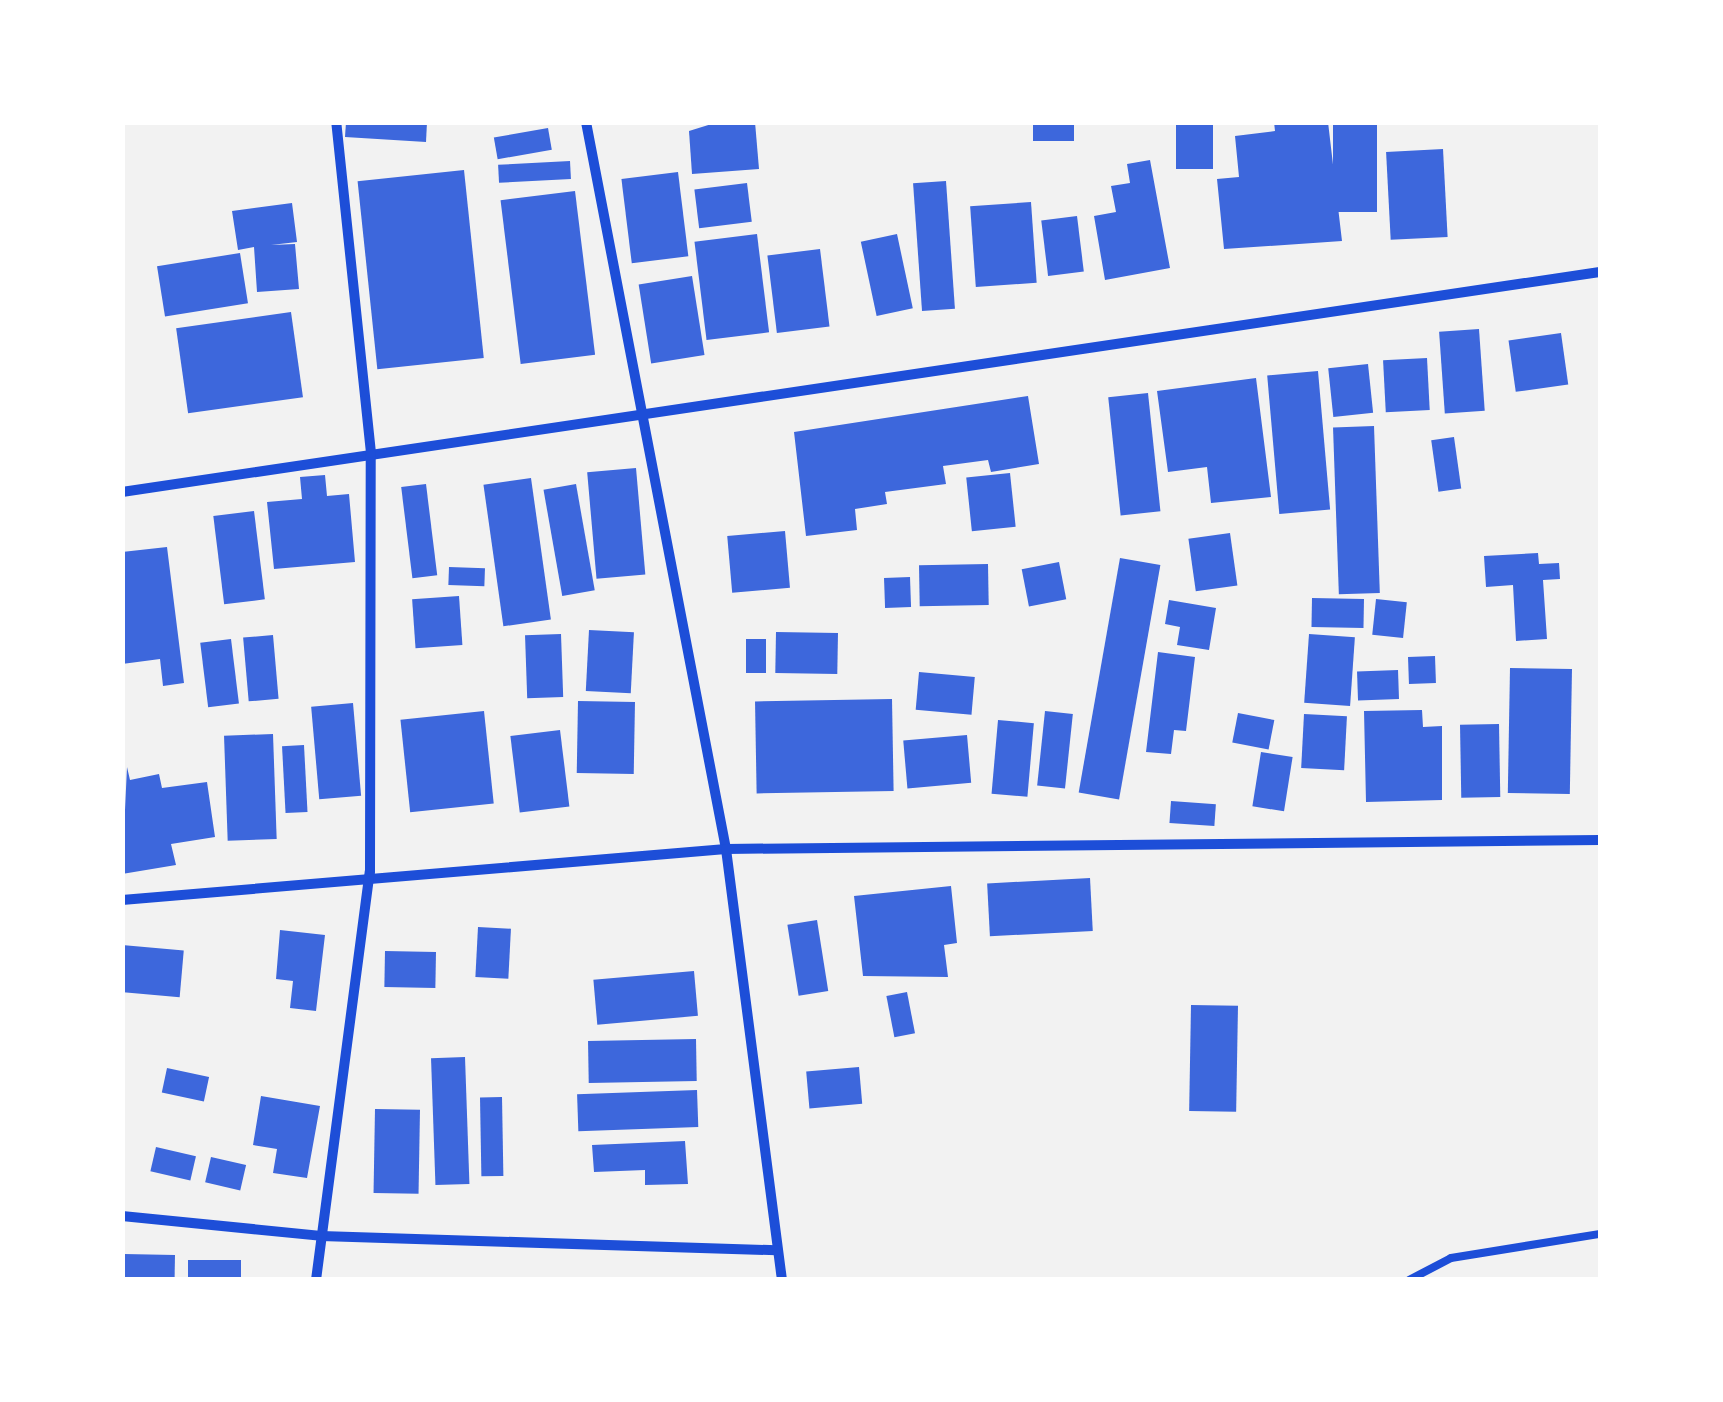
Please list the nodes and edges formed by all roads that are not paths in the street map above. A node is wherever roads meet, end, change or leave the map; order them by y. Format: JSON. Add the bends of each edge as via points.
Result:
{"nodes":[{"id":1,"x":336,"y":122,"type":"edge"},
{"id":2,"x":586,"y":122,"type":"edge"},
{"id":3,"x":1600,"y":272,"type":"edge"},
{"id":4,"x":647,"y":410,"type":"junction"},
{"id":5,"x":371,"y":452,"type":"junction"},
{"id":6,"x":122,"y":492,"type":"edge"},
{"id":7,"x":1600,"y":840,"type":"edge"},
{"id":8,"x":726,"y":849,"type":"junction"},
{"id":9,"x":370,"y":872,"type":"junction"},
{"id":10,"x":122,"y":900,"type":"edge"},
{"id":11,"x":122,"y":1216,"type":"edge"},
{"id":12,"x":1600,"y":1234,"type":"edge"},
{"id":13,"x":321,"y":1236,"type":"junction"},
{"id":14,"x":777,"y":1250,"type":"junction"},
{"id":15,"x":316,"y":1280,"type":"edge"},
{"id":16,"x":782,"y":1280,"type":"edge"},
{"id":17,"x":1410,"y":1280,"type":"edge"}],
"edges":[{"from":1,"to":5,"type":"street"},
{"from":2,"to":4,"type":"street"},
{"from":3,"to":4,"type":"street"},
{"from":4,"to":5,"type":"street"},
{"from":4,"to":8,"type":"street"},
{"from":5,"to":6,"type":"street"},
{"from":5,"to":9,"type":"street"},
{"from":7,"to":8,"type":"street"},
{"from":8,"to":9,"type":"street"},
{"from":8,"to":14,"type":"street"},
{"from":9,"to":10,"type":"street"},
{"from":9,"to":13,"type":"street"},
{"from":11,"to":13,"type":"street"},
{"from":12,"to":17,"type":"lane","via":[[1451,1258]]},
{"from":13,"to":14,"type":"street"},
{"from":13,"to":15,"type":"street"},
{"from":14,"to":16,"type":"street"}]}
